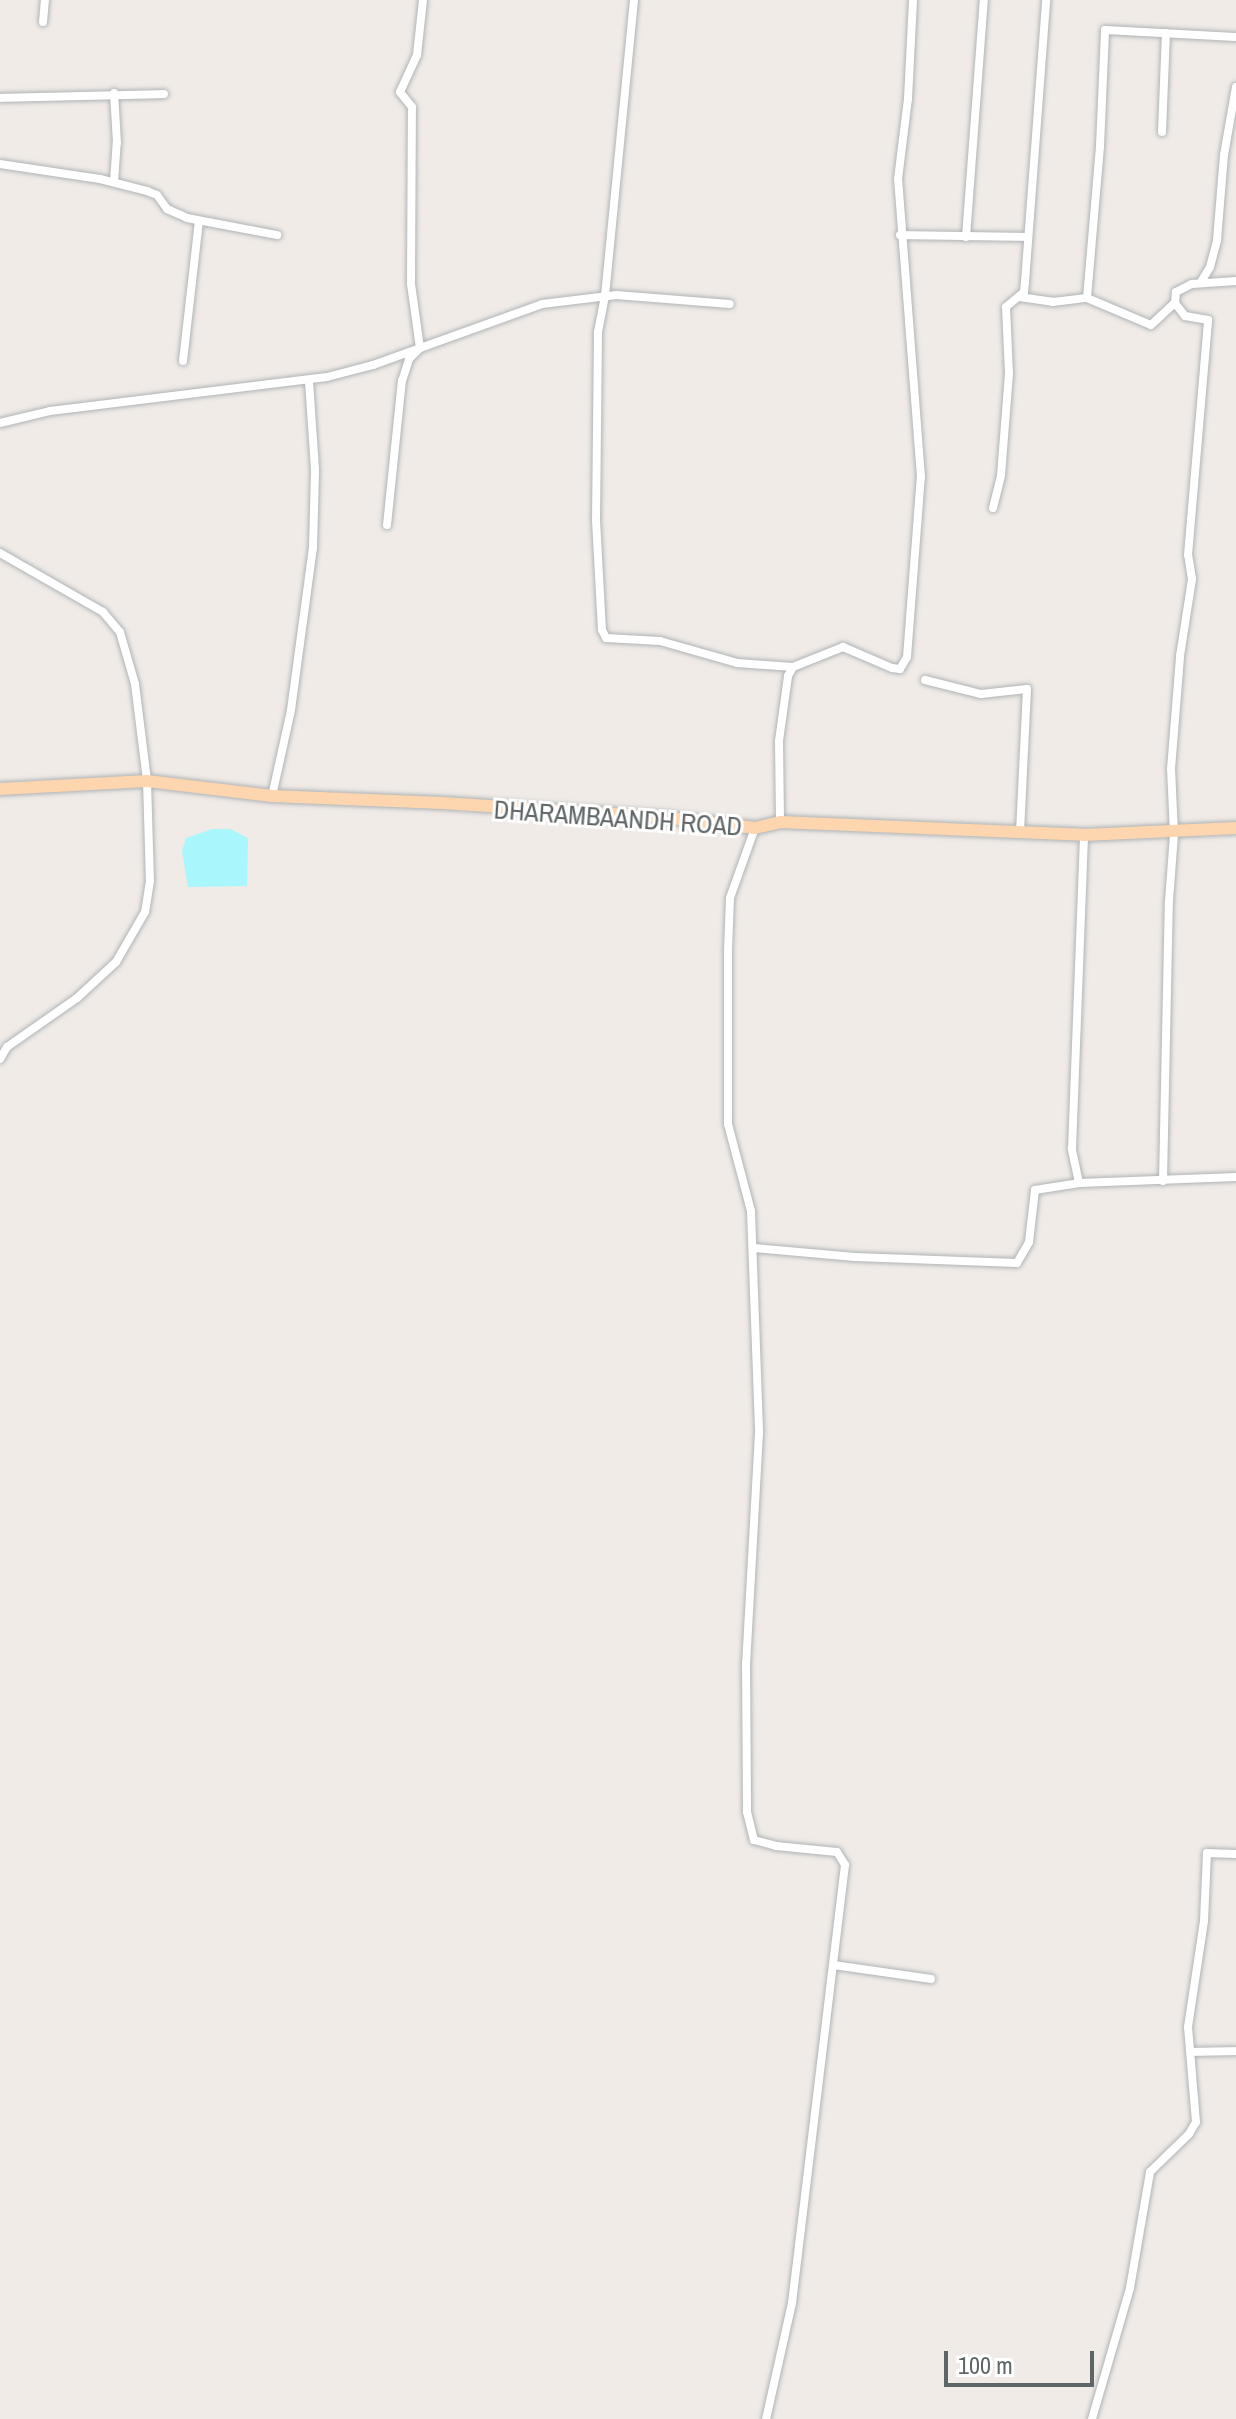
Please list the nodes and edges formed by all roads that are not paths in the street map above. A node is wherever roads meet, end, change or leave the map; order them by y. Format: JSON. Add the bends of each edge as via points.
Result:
{"nodes":[{"id":1,"x":45,"y":0,"type":"edge"},
{"id":2,"x":423,"y":0,"type":"edge"},
{"id":3,"x":634,"y":0,"type":"edge"},
{"id":4,"x":913,"y":0,"type":"edge"},
{"id":5,"x":984,"y":0,"type":"edge"},
{"id":6,"x":1046,"y":0,"type":"edge"},
{"id":7,"x":43,"y":22,"type":"dead end"},
{"id":8,"x":1166,"y":33,"type":"junction"},
{"id":9,"x":1236,"y":37,"type":"edge"},
{"id":10,"x":1236,"y":87,"type":"edge"},
{"id":11,"x":114,"y":93,"type":"junction"},
{"id":12,"x":164,"y":94,"type":"dead end"},
{"id":13,"x":0,"y":98,"type":"edge"},
{"id":14,"x":1162,"y":132,"type":"dead end"},
{"id":15,"x":0,"y":164,"type":"edge"},
{"id":16,"x":114,"y":182,"type":"junction"},
{"id":17,"x":199,"y":221,"type":"junction"},
{"id":18,"x":277,"y":235,"type":"dead end"},
{"id":19,"x":900,"y":235,"type":"junction"},
{"id":20,"x":966,"y":237,"type":"junction"},
{"id":21,"x":1027,"y":237,"type":"junction"},
{"id":22,"x":1236,"y":281,"type":"edge"},
{"id":23,"x":1201,"y":282,"type":"junction"},
{"id":24,"x":605,"y":296,"type":"junction"},
{"id":25,"x":1019,"y":297,"type":"junction"},
{"id":26,"x":1087,"y":298,"type":"junction"},
{"id":27,"x":1175,"y":303,"type":"junction"},
{"id":28,"x":730,"y":304,"type":"dead end"},
{"id":29,"x":420,"y":348,"type":"junction"},
{"id":30,"x":183,"y":361,"type":"dead end"},
{"id":31,"x":309,"y":380,"type":"junction"},
{"id":32,"x":0,"y":423,"type":"edge"},
{"id":33,"x":993,"y":508,"type":"dead end"},
{"id":34,"x":387,"y":525,"type":"dead end"},
{"id":35,"x":0,"y":553,"type":"edge"},
{"id":36,"x":793,"y":667,"type":"junction"},
{"id":37,"x":925,"y":680,"type":"dead end"},
{"id":38,"x":147,"y":781,"type":"junction"},
{"id":39,"x":0,"y":789,"type":"edge"},
{"id":40,"x":272,"y":796,"type":"junction"},
{"id":41,"x":780,"y":822,"type":"junction"},
{"id":42,"x":755,"y":828,"type":"junction"},
{"id":43,"x":1236,"y":828,"type":"edge"},
{"id":44,"x":1020,"y":832,"type":"junction"},
{"id":45,"x":1174,"y":834,"type":"junction"},
{"id":46,"x":1084,"y":835,"type":"junction"},
{"id":47,"x":0,"y":1059,"type":"edge"},
{"id":48,"x":1236,"y":1177,"type":"edge"},
{"id":49,"x":1163,"y":1181,"type":"junction"},
{"id":50,"x":1079,"y":1183,"type":"junction"},
{"id":51,"x":754,"y":1248,"type":"junction"},
{"id":52,"x":1236,"y":1854,"type":"edge"},
{"id":53,"x":834,"y":1965,"type":"junction"},
{"id":54,"x":931,"y":1979,"type":"dead end"},
{"id":55,"x":1236,"y":2051,"type":"edge"},
{"id":56,"x":1192,"y":2052,"type":"junction"},
{"id":57,"x":766,"y":2419,"type":"edge"},
{"id":58,"x":1092,"y":2419,"type":"edge"}],
"edges":[{"from":1,"to":7,"type":"street"},
{"from":2,"to":29,"type":"street","via":[[417,55],[400,92],[412,107],[411,284]]},
{"from":3,"to":24,"type":"street"},
{"from":4,"to":19,"type":"street","via":[[898,179]]},
{"from":5,"to":20,"type":"street"},
{"from":6,"to":21,"type":"street"},
{"from":8,"to":9,"type":"street"},
{"from":8,"to":14,"type":"street"},
{"from":8,"to":26,"type":"street","via":[[1105,30]]},
{"from":10,"to":23,"type":"street","via":[[1217,240]]},
{"from":11,"to":12,"type":"street"},
{"from":11,"to":13,"type":"street"},
{"from":11,"to":16,"type":"street"},
{"from":15,"to":16,"type":"street"},
{"from":16,"to":17,"type":"street","via":[[147,191],[173,213]]},
{"from":17,"to":18,"type":"street"},
{"from":17,"to":30,"type":"street"},
{"from":19,"to":20,"type":"street"},
{"from":19,"to":36,"type":"street","via":[[921,477],[907,657],[900,669],[892,668],[843,647]]},
{"from":20,"to":21,"type":"street"},
{"from":21,"to":25,"type":"street"},
{"from":22,"to":23,"type":"street"},
{"from":23,"to":27,"type":"street","via":[[1176,292]]},
{"from":24,"to":28,"type":"street"},
{"from":24,"to":29,"type":"street","via":[[542,304]]},
{"from":24,"to":36,"type":"street","via":[[598,332],[596,520],[606,638],[660,641],[725,661]]},
{"from":25,"to":26,"type":"street","via":[[1053,302]]},
{"from":25,"to":33,"type":"street","via":[[1006,307],[1009,373],[1001,475]]},
{"from":26,"to":27,"type":"street","via":[[1151,325]]},
{"from":27,"to":45,"type":"street","via":[[1185,316],[1208,320],[1188,555],[1192,579],[1171,769]]},
{"from":29,"to":31,"type":"street"},
{"from":29,"to":34,"type":"street","via":[[409,359],[402,381]]},
{"from":31,"to":32,"type":"street","via":[[50,411]]},
{"from":31,"to":40,"type":"street","via":[[313,548],[291,710]]},
{"from":35,"to":38,"type":"street","via":[[103,612],[120,632],[135,684]]},
{"from":36,"to":41,"type":"street","via":[[779,741]]},
{"from":37,"to":44,"type":"street","via":[[981,694],[1027,689]]},
{"from":38,"to":39,"type":"main road","name":"DHARAMBAANDH ROAD"},
{"from":38,"to":40,"type":"main road","name":"DHARAMBAANDH ROAD"},
{"from":38,"to":47,"type":"street","via":[[150,881],[137,930],[116,962],[77,998],[7,1047]]},
{"from":40,"to":42,"type":"main road","name":"DHARAMBAANDH ROAD","via":[[671,818]]},
{"from":41,"to":42,"type":"main road","name":"DHARAMBAANDH ROAD"},
{"from":41,"to":44,"type":"main road","name":"DHARAMBAANDH ROAD"},
{"from":42,"to":51,"type":"street","via":[[730,898],[728,1124],[751,1211]]},
{"from":43,"to":45,"type":"main road","name":"DHARAMBAANDH ROAD"},
{"from":44,"to":46,"type":"main road","name":"DHARAMBAANDH ROAD"},
{"from":45,"to":46,"type":"main road","name":"DHARAMBAANDH ROAD"},
{"from":45,"to":49,"type":"street"},
{"from":46,"to":50,"type":"street","via":[[1072,1149]]},
{"from":48,"to":49,"type":"street"},
{"from":49,"to":50,"type":"street"},
{"from":50,"to":51,"type":"street","via":[[1035,1190],[1029,1242],[1017,1263]]},
{"from":51,"to":53,"type":"street","via":[[759,1433],[746,1662],[747,1812],[754,1840],[837,1852],[845,1865]]},
{"from":52,"to":56,"type":"street","via":[[1207,1853],[1204,1921],[1188,2027]]},
{"from":53,"to":54,"type":"street"},
{"from":53,"to":57,"type":"street","via":[[792,2303]]},
{"from":55,"to":56,"type":"street"},
{"from":56,"to":58,"type":"street","via":[[1196,2122],[1150,2172],[1130,2288]]}]}
